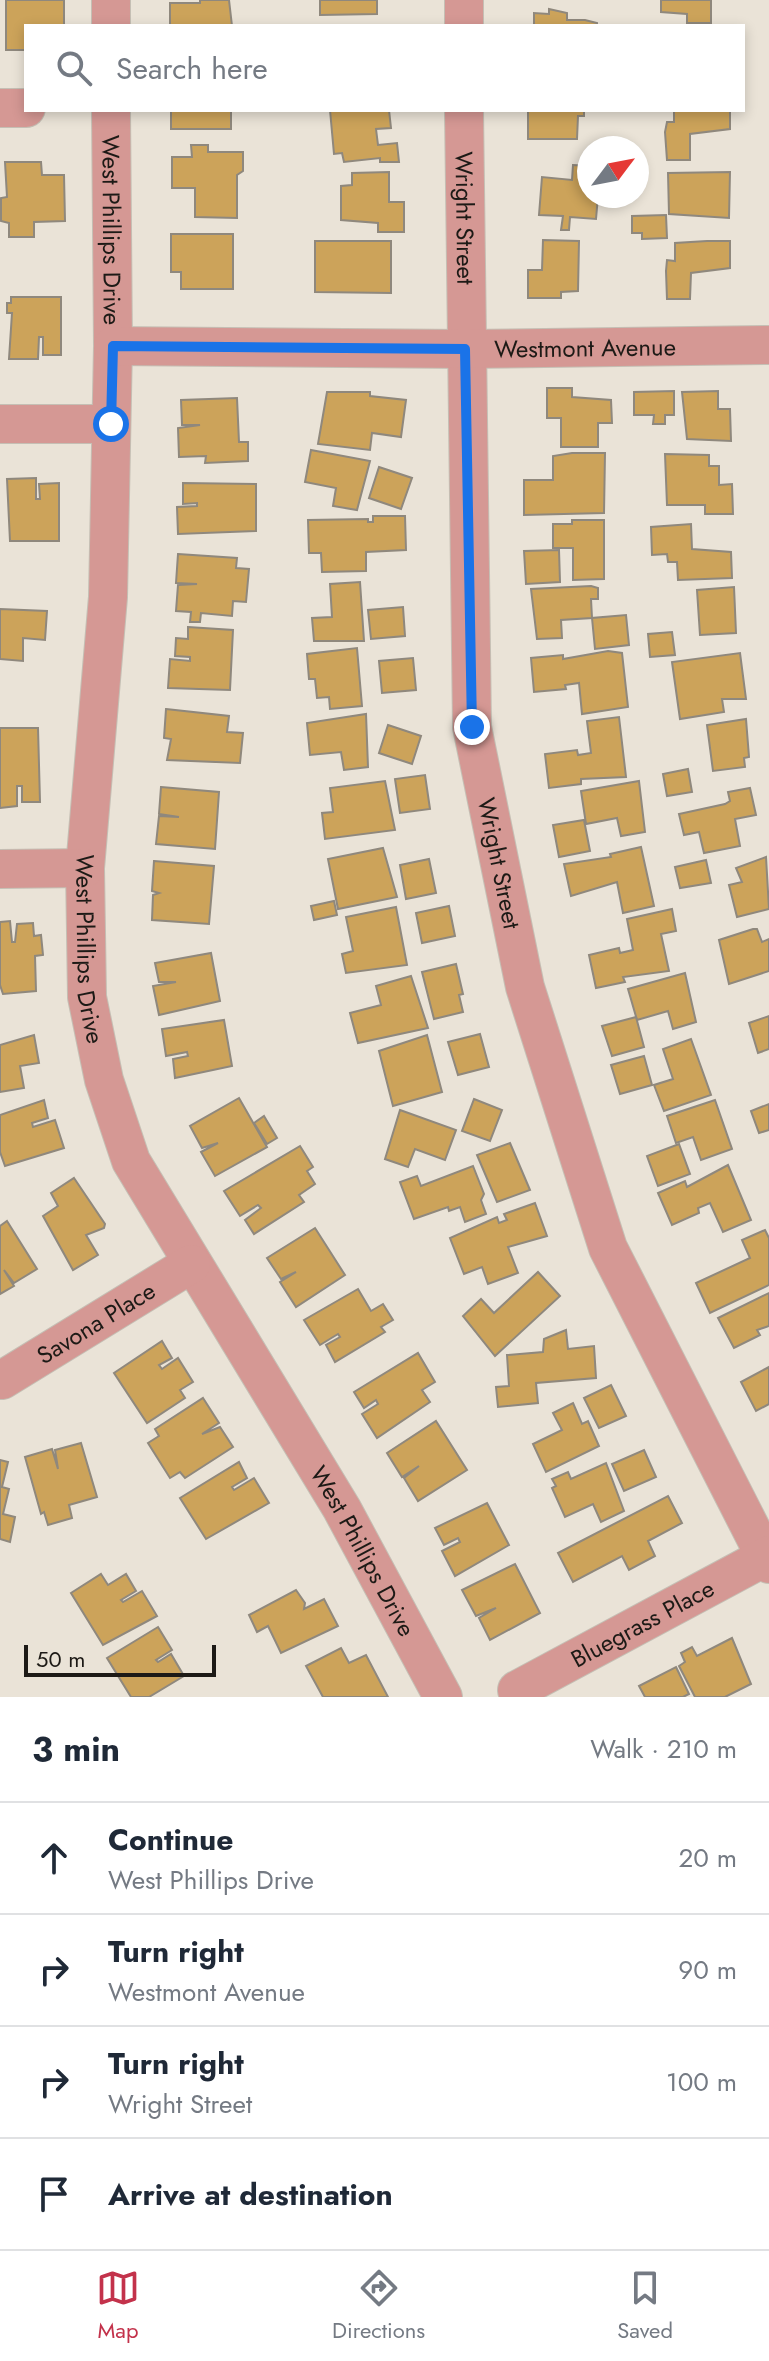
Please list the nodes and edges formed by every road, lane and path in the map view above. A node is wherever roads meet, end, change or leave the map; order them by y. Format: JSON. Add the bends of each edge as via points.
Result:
{"nodes":[{"id":1,"x":111,"y":0,"type":"edge"},
{"id":2,"x":464,"y":0,"type":"edge"},
{"id":3,"x":111,"y":24,"type":"edge"},
{"id":4,"x":464,"y":24,"type":"edge"},
{"id":5,"x":0,"y":108,"type":"edge"},
{"id":6,"x":24,"y":108,"type":"edge"},
{"id":7,"x":111,"y":112,"type":"edge"},
{"id":8,"x":464,"y":112,"type":"edge"},
{"id":9,"x":769,"y":345,"type":"edge"},
{"id":10,"x":113,"y":346,"type":"junction"},
{"id":11,"x":465,"y":349,"type":"junction"},
{"id":12,"x":0,"y":424,"type":"edge"},
{"id":13,"x":111,"y":424,"type":"junction"},
{"id":14,"x":85,"y":868,"type":"junction"},
{"id":15,"x":0,"y":869,"type":"edge"},
{"id":16,"x":191,"y":1264,"type":"junction"},
{"id":17,"x":2,"y":1380,"type":"dead end"},
{"id":18,"x":768,"y":1559,"type":"edge"},
{"id":19,"x":517,"y":1690,"type":"dead end"},
{"id":20,"x":443,"y":1697,"type":"edge"}],
"edges":[{"from":1,"to":3,"type":"street"},
{"from":2,"to":4,"type":"street"},
{"from":5,"to":6,"type":"street"},
{"from":7,"to":10,"type":"street","name":"West Phillips Drive"},
{"from":8,"to":11,"type":"street","name":"Wright Street"},
{"from":9,"to":11,"type":"street","name":"Westmont Avenue"},
{"from":10,"to":11,"type":"street","name":"Westmont Avenue"},
{"from":10,"to":13,"type":"street","name":"West Phillips Drive"},
{"from":11,"to":18,"type":"street","name":"Wright Street","via":[[472,727],[525,987],[608,1248]]},
{"from":12,"to":13,"type":"street"},
{"from":13,"to":14,"type":"street","name":"West Phillips Drive","via":[[108,597]]},
{"from":14,"to":15,"type":"street"},
{"from":14,"to":16,"type":"street","name":"West Phillips Drive","via":[[87,997],[104,1080],[131,1161]]},
{"from":16,"to":17,"type":"street","name":"Savona Place"},
{"from":16,"to":20,"type":"street","name":"West Phillips Drive","via":[[342,1509]]},
{"from":18,"to":19,"type":"street","name":"Bluegrass Place"}]}
